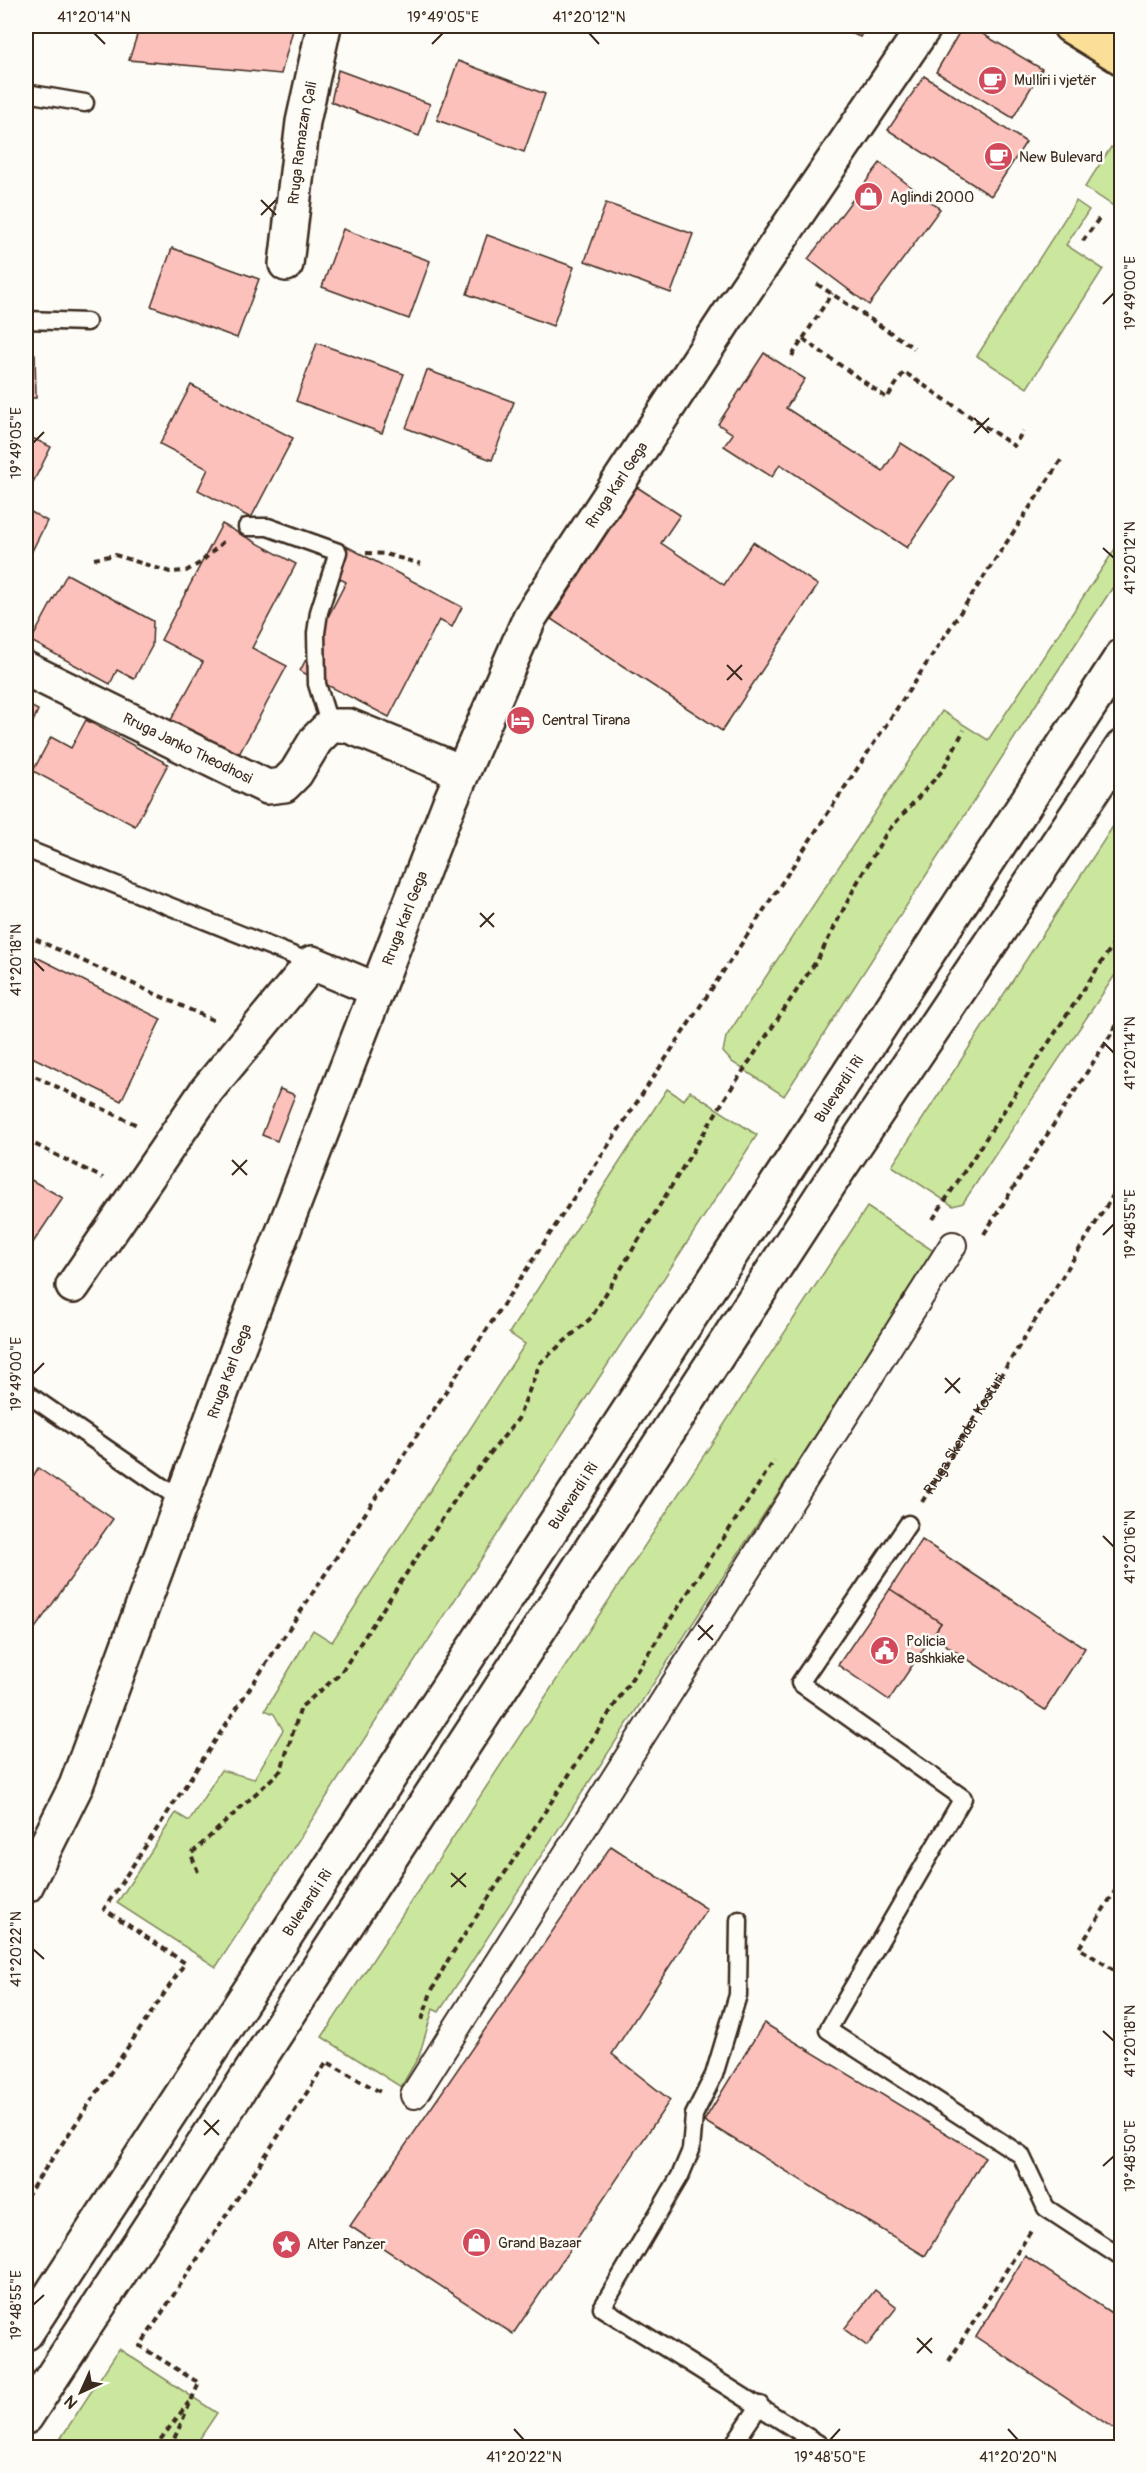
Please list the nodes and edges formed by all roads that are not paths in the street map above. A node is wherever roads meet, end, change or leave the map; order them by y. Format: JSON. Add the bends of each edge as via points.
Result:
{"nodes":[{"id":1,"x":324,"y":26,"type":"edge"},
{"id":2,"x":925,"y":26,"type":"edge"},
{"id":3,"x":1070,"y":26,"type":"edge"},
{"id":4,"x":1122,"y":58,"type":"edge"},
{"id":5,"x":26,"y":93,"type":"edge"},
{"id":6,"x":85,"y":103,"type":"dead end"},
{"id":7,"x":286,"y":264,"type":"dead end"},
{"id":8,"x":26,"y":320,"type":"edge"},
{"id":9,"x":87,"y":322,"type":"dead end"},
{"id":10,"x":247,"y":526,"type":"road end"},
{"id":11,"x":1122,"y":656,"type":"edge"},
{"id":12,"x":26,"y":669,"type":"edge"},
{"id":13,"x":330,"y":726,"type":"junction"},
{"id":14,"x":1122,"y":747,"type":"edge"},
{"id":15,"x":462,"y":772,"type":"junction"},
{"id":16,"x":26,"y":849,"type":"edge"},
{"id":17,"x":312,"y":963,"type":"junction"},
{"id":18,"x":377,"y":990,"type":"junction"},
{"id":19,"x":953,"y":1245,"type":"road end"},
{"id":20,"x":73,"y":1286,"type":"dead end"},
{"id":21,"x":26,"y":1393,"type":"edge"},
{"id":22,"x":181,"y":1500,"type":"junction"},
{"id":23,"x":908,"y":1524,"type":"road end"},
{"id":24,"x":26,"y":1886,"type":"edge"},
{"id":25,"x":739,"y":1920,"type":"dead end"},
{"id":26,"x":402,"y":2092,"type":"road end"},
{"id":27,"x":1122,"y":2258,"type":"edge"},
{"id":28,"x":26,"y":2333,"type":"edge"},
{"id":29,"x":760,"y":2405,"type":"junction"},
{"id":30,"x":26,"y":2417,"type":"edge"},
{"id":31,"x":731,"y":2448,"type":"edge"},
{"id":32,"x":825,"y":2448,"type":"edge"}],
"edges":[{"from":1,"to":7,"type":"main road","name":"Rruga Ramazan Çali","via":[[303,122]]},
{"from":2,"to":15,"type":"main road","name":"Rruga Karl Gega","via":[[547,587]]},
{"from":3,"to":4,"type":"main road"},
{"from":5,"to":6,"type":"lane"},
{"from":8,"to":9,"type":"lane"},
{"from":10,"to":13,"type":"lane","via":[[268,528],[338,552],[316,633],[317,684]]},
{"from":11,"to":28,"type":"main road","name":"Bulevardi i Ri"},
{"from":12,"to":13,"type":"main road","name":"Rruga Janko Theodhosi","via":[[267,787],[284,785]]},
{"from":13,"to":15,"type":"main road","via":[[349,726]]},
{"from":14,"to":30,"type":"main road","via":[[839,1169]]},
{"from":15,"to":18,"type":"main road","name":"Rruga Karl Gega"},
{"from":16,"to":17,"type":"lane"},
{"from":17,"to":18,"type":"main road"},
{"from":17,"to":20,"type":"main road","via":[[207,1090]]},
{"from":18,"to":22,"type":"main road","name":"Rruga Karl Gega"},
{"from":19,"to":26,"type":"street"},
{"from":21,"to":22,"type":"lane"},
{"from":22,"to":24,"type":"main road","name":"Rruga Karl Gega","via":[[76,1786]]},
{"from":23,"to":27,"type":"lane","via":[[800,1683],[963,1798],[828,2030],[1021,2155],[1046,2208]]},
{"from":25,"to":29,"type":"lane","via":[[738,1995],[714,2075],[694,2115],[691,2150],[680,2176],[602,2308]]},
{"from":29,"to":31,"type":"lane"},
{"from":29,"to":32,"type":"lane"}]}
